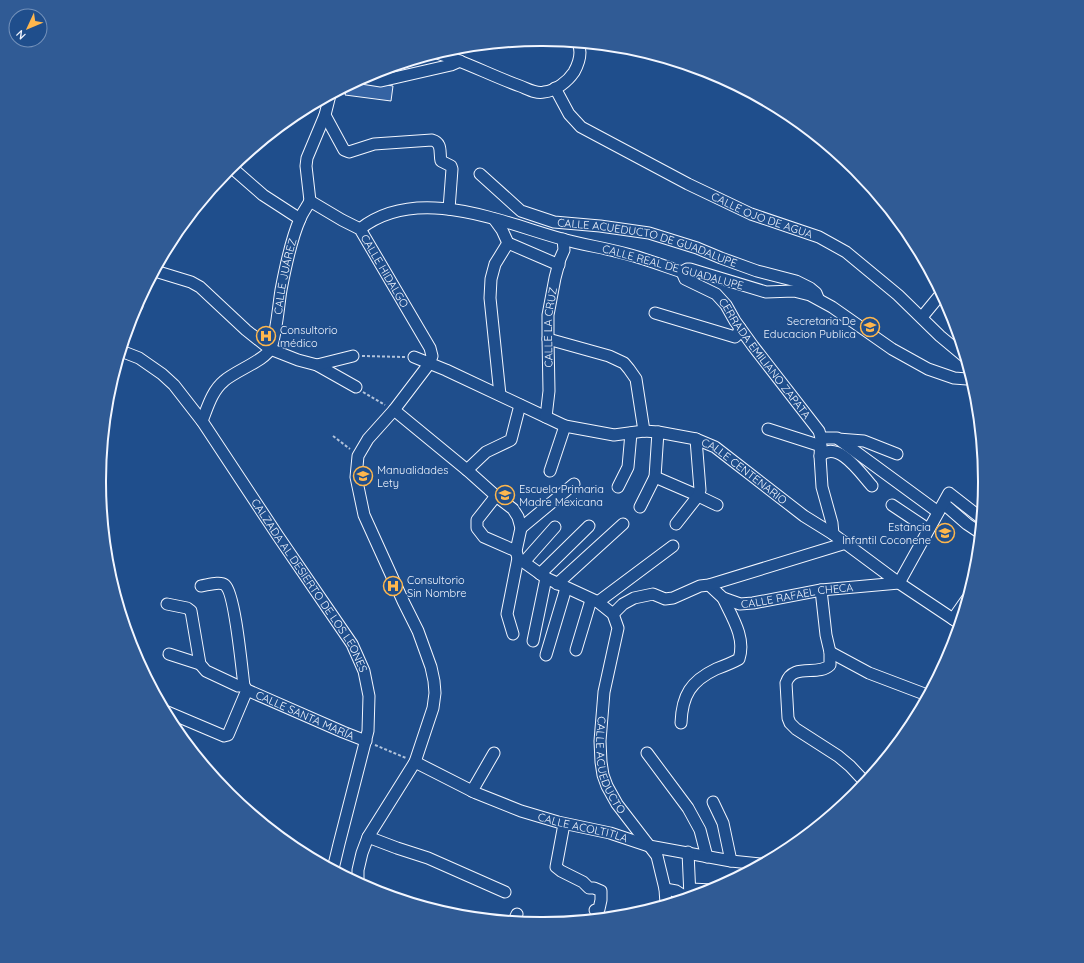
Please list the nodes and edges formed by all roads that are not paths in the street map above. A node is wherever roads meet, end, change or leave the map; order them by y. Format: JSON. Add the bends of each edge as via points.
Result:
{"nodes":[{"id":1,"x":582,"y":48,"type":"edge"},
{"id":2,"x":447,"y":56,"type":"edge"},
{"id":3,"x":460,"y":61,"type":"junction"},
{"id":4,"x":373,"y":80,"type":"edge"},
{"id":5,"x":555,"y":88,"type":"junction"},
{"id":6,"x":328,"y":102,"type":"edge"},
{"id":7,"x":325,"y":115,"type":"junction"},
{"id":8,"x":236,"y":172,"type":"edge"},
{"id":9,"x":480,"y":174,"type":"dead end"},
{"id":10,"x":310,"y":201,"type":"junction"},
{"id":11,"x":449,"y":209,"type":"junction"},
{"id":12,"x":300,"y":219,"type":"junction"},
{"id":13,"x":494,"y":219,"type":"junction"},
{"id":14,"x":360,"y":229,"type":"junction"},
{"id":15,"x":563,"y":239,"type":"junction"},
{"id":16,"x":508,"y":243,"type":"junction"},
{"id":17,"x":559,"y":265,"type":"junction"},
{"id":18,"x":682,"y":272,"type":"junction"},
{"id":19,"x":160,"y":273,"type":"edge"},
{"id":20,"x":937,"y":299,"type":"edge"},
{"id":21,"x":819,"y":300,"type":"junction"},
{"id":22,"x":655,"y":313,"type":"dead end"},
{"id":23,"x":922,"y":317,"type":"junction"},
{"id":24,"x":740,"y":328,"type":"junction"},
{"id":25,"x":548,"y":339,"type":"junction"},
{"id":26,"x":270,"y":349,"type":"junction"},
{"id":27,"x":956,"y":349,"type":"edge"},
{"id":28,"x":126,"y":353,"type":"edge"},
{"id":29,"x":353,"y":356,"type":"road end"},
{"id":30,"x":414,"y":357,"type":"road end"},
{"id":31,"x":429,"y":364,"type":"junction"},
{"id":32,"x":317,"y":365,"type":"junction"},
{"id":33,"x":965,"y":379,"type":"edge"},
{"id":34,"x":356,"y":387,"type":"road end"},
{"id":35,"x":500,"y":395,"type":"junction"},
{"id":36,"x":520,"y":405,"type":"junction"},
{"id":37,"x":394,"y":410,"type":"junction"},
{"id":38,"x":546,"y":417,"type":"junction"},
{"id":39,"x":202,"y":421,"type":"junction"},
{"id":40,"x":565,"y":426,"type":"junction"},
{"id":41,"x":768,"y":429,"type":"dead end"},
{"id":42,"x":644,"y":431,"type":"junction"},
{"id":43,"x":658,"y":432,"type":"junction"},
{"id":44,"x":631,"y":433,"type":"junction"},
{"id":45,"x":837,"y":438,"type":"junction"},
{"id":46,"x":696,"y":439,"type":"junction"},
{"id":47,"x":820,"y":447,"type":"junction"},
{"id":48,"x":897,"y":454,"type":"dead end"},
{"id":49,"x":467,"y":470,"type":"junction"},
{"id":50,"x":550,"y":471,"type":"dead end"},
{"id":51,"x":655,"y":477,"type":"junction"},
{"id":52,"x":574,"y":484,"type":"dead end"},
{"id":53,"x":872,"y":486,"type":"dead end"},
{"id":54,"x":618,"y":487,"type":"dead end"},
{"id":55,"x":496,"y":496,"type":"junction"},
{"id":56,"x":698,"y":496,"type":"junction"},
{"id":57,"x":717,"y":505,"type":"dead end"},
{"id":58,"x":892,"y":505,"type":"dead end"},
{"id":59,"x":640,"y":507,"type":"dead end"},
{"id":60,"x":941,"y":508,"type":"junction"},
{"id":61,"x":977,"y":514,"type":"edge"},
{"id":62,"x":623,"y":524,"type":"dead end"},
{"id":63,"x":676,"y":524,"type":"dead end"},
{"id":64,"x":589,"y":526,"type":"dead end"},
{"id":65,"x":555,"y":527,"type":"dead end"},
{"id":66,"x":521,"y":528,"type":"junction"},
{"id":67,"x":928,"y":529,"type":"junction"},
{"id":68,"x":975,"y":529,"type":"edge"},
{"id":69,"x":833,"y":534,"type":"junction"},
{"id":70,"x":846,"y":543,"type":"junction"},
{"id":71,"x":673,"y":546,"type":"dead end"},
{"id":72,"x":519,"y":557,"type":"junction"},
{"id":73,"x":543,"y":576,"type":"junction"},
{"id":74,"x":899,"y":583,"type":"junction"},
{"id":75,"x":709,"y":585,"type":"junction"},
{"id":76,"x":201,"y":586,"type":"dead end"},
{"id":77,"x":562,"y":586,"type":"junction"},
{"id":78,"x":821,"y":590,"type":"junction"},
{"id":79,"x":723,"y":598,"type":"junction"},
{"id":80,"x":595,"y":601,"type":"junction"},
{"id":81,"x":167,"y":604,"type":"dead end"},
{"id":82,"x":613,"y":614,"type":"junction"},
{"id":83,"x":954,"y":620,"type":"edge"},
{"id":84,"x":513,"y":634,"type":"dead end"},
{"id":85,"x":533,"y":641,"type":"dead end"},
{"id":86,"x":576,"y":650,"type":"dead end"},
{"id":87,"x":830,"y":652,"type":"junction"},
{"id":88,"x":169,"y":654,"type":"dead end"},
{"id":89,"x":546,"y":655,"type":"dead end"},
{"id":90,"x":200,"y":664,"type":"junction"},
{"id":91,"x":246,"y":688,"type":"junction"},
{"id":92,"x":922,"y":694,"type":"edge"},
{"id":93,"x":175,"y":715,"type":"edge"},
{"id":94,"x":681,"y":723,"type":"dead end"},
{"id":95,"x":366,"y":741,"type":"junction"},
{"id":96,"x":494,"y":753,"type":"dead end"},
{"id":97,"x":647,"y":753,"type":"dead end"},
{"id":98,"x":414,"y":762,"type":"junction"},
{"id":99,"x":861,"y":778,"type":"edge"},
{"id":100,"x":472,"y":791,"type":"junction"},
{"id":101,"x":713,"y":802,"type":"dead end"},
{"id":102,"x":564,"y":824,"type":"junction"},
{"id":103,"x":368,"y":837,"type":"junction"},
{"id":104,"x":649,"y":846,"type":"junction"},
{"id":105,"x":688,"y":852,"type":"junction"},
{"id":106,"x":707,"y":857,"type":"junction"},
{"id":107,"x":731,"y":861,"type":"junction"},
{"id":108,"x":752,"y":863,"type":"edge"},
{"id":109,"x":335,"y":865,"type":"edge"},
{"id":110,"x":358,"y":876,"type":"edge"},
{"id":111,"x":665,"y":888,"type":"junction"},
{"id":112,"x":689,"y":891,"type":"edge"},
{"id":113,"x":505,"y":892,"type":"dead end"},
{"id":114,"x":684,"y":893,"type":"edge"},
{"id":115,"x":666,"y":899,"type":"edge"},
{"id":116,"x":595,"y":910,"type":"dead end"}],
"edges":[{"from":1,"to":5,"type":"street","via":[[573,73],[566,82]]},
{"from":2,"to":3,"type":"street"},
{"from":3,"to":4,"type":"street","via":[[446,67],[381,81]]},
{"from":3,"to":5,"type":"street","via":[[537,92]]},
{"from":5,"to":23,"type":"street","name":"CALLE OJO DE AGUA","via":[[569,114],[581,127],[751,214],[819,237],[846,252]]},
{"from":6,"to":7,"type":"street"},
{"from":7,"to":10,"type":"street","via":[[307,158]]},
{"from":7,"to":11,"type":"street","via":[[349,152],[374,144],[432,140],[439,144],[441,161],[452,169]]},
{"from":8,"to":12,"type":"street","via":[[263,195]]},
{"from":9,"to":21,"type":"street","name":"CALLE ACUEDUCTO DE GUADALUPE","via":[[521,211],[554,222],[649,234],[697,248],[757,271],[804,284],[816,293]]},
{"from":10,"to":12,"type":"street","name":"CALLE JUÁREZ"},
{"from":10,"to":14,"type":"street","name":"CALLE HIDALGO"},
{"from":11,"to":13,"type":"street","name":"CALLE REAL DE GUADALUPE"},
{"from":11,"to":14,"type":"street","name":"CALLE REAL DE GUADALUPE","via":[[397,211],[370,221]]},
{"from":12,"to":26,"type":"street","name":"CALLE JUÁREZ","via":[[282,288]]},
{"from":13,"to":15,"type":"street","name":"CALLE REAL DE GUADALUPE"},
{"from":13,"to":16,"type":"street"},
{"from":14,"to":31,"type":"street","name":"CALLE HIDALGO","via":[[430,348],[432,356]]},
{"from":15,"to":17,"type":"street","name":"CALLE LA CRUZ","via":[[564,250]]},
{"from":15,"to":18,"type":"street","name":"CALLE REAL DE GUADALUPE","via":[[628,254]]},
{"from":16,"to":17,"type":"street"},
{"from":16,"to":35,"type":"street","via":[[495,264],[490,298]]},
{"from":17,"to":25,"type":"street","name":"CALLE LA CRUZ","via":[[548,315]]},
{"from":18,"to":21,"type":"street","name":"CALLE REAL DE GUADALUPE","via":[[690,269],[766,292],[794,291]]},
{"from":18,"to":24,"type":"street","name":"CERRADA EMILIANO ZAPATA","via":[[685,279],[716,294]]},
{"from":19,"to":26,"type":"street","via":[[200,287]]},
{"from":20,"to":23,"type":"street"},
{"from":21,"to":33,"type":"street","name":"CALLE REAL DE GUADALUPE","via":[[914,362],[954,378]]},
{"from":22,"to":24,"type":"street","via":[[735,337]]},
{"from":23,"to":27,"type":"street","name":"CALLE OJO DE AGUA"},
{"from":24,"to":47,"type":"street","name":"CERRADA EMILIANO ZAPATA","via":[[813,422],[819,431]]},
{"from":25,"to":38,"type":"street","name":"CALLE LA CRUZ","via":[[549,391]]},
{"from":25,"to":42,"type":"street","via":[[609,356],[624,363],[636,379]]},
{"from":26,"to":32,"type":"street"},
{"from":26,"to":39,"type":"street","via":[[221,384],[211,398]]},
{"from":28,"to":39,"type":"street","name":"CALZADA AL DESIERTO DE LOS LEONES","via":[[139,358],[162,374],[174,385]]},
{"from":29,"to":32,"type":"street"},
{"from":30,"to":31,"type":"street","name":"CALLE CENTENARIO"},
{"from":31,"to":35,"type":"street","name":"CALLE CENTENARIO"},
{"from":31,"to":37,"type":"street"},
{"from":32,"to":34,"type":"street"},
{"from":35,"to":36,"type":"street","name":"CALLE CENTENARIO"},
{"from":36,"to":38,"type":"street","name":"CALLE CENTENARIO"},
{"from":36,"to":49,"type":"street","via":[[511,440],[486,452]]},
{"from":37,"to":49,"type":"street"},
{"from":37,"to":98,"type":"street","via":[[368,439],[358,456],[356,477],[364,515],[418,631],[434,681],[433,708]]},
{"from":38,"to":40,"type":"street","name":"CALLE CENTENARIO"},
{"from":39,"to":95,"type":"street","name":"CALZADA AL DESIERTO DE LOS LEONES","via":[[352,644],[364,671],[369,696]]},
{"from":40,"to":44,"type":"street","name":"CALLE CENTENARIO","via":[[614,435]]},
{"from":40,"to":50,"type":"street"},
{"from":41,"to":47,"type":"street"},
{"from":42,"to":43,"type":"street","name":"CALLE CENTENARIO"},
{"from":42,"to":44,"type":"street","name":"CALLE CENTENARIO"},
{"from":43,"to":46,"type":"street","name":"CALLE CENTENARIO"},
{"from":43,"to":51,"type":"street"},
{"from":44,"to":54,"type":"street","via":[[628,467]]},
{"from":45,"to":47,"type":"street"},
{"from":45,"to":48,"type":"street","via":[[864,441]]},
{"from":45,"to":60,"type":"street"},
{"from":46,"to":56,"type":"street","via":[[700,490]]},
{"from":46,"to":69,"type":"street","name":"CALLE CENTENARIO","via":[[715,447],[804,516]]},
{"from":47,"to":53,"type":"street","via":[[824,453],[840,454],[847,458]]},
{"from":47,"to":69,"type":"street","name":"CERRADA EMILIANO ZAPATA","via":[[822,487]]},
{"from":49,"to":55,"type":"street"},
{"from":51,"to":56,"type":"street"},
{"from":51,"to":59,"type":"street"},
{"from":52,"to":66,"type":"street"},
{"from":55,"to":66,"type":"street","via":[[513,509]]},
{"from":55,"to":72,"type":"street","via":[[477,520],[478,528],[484,537]]},
{"from":56,"to":57,"type":"street"},
{"from":56,"to":63,"type":"street"},
{"from":58,"to":67,"type":"street"},
{"from":60,"to":61,"type":"street","via":[[949,493]]},
{"from":60,"to":67,"type":"street"},
{"from":60,"to":68,"type":"street"},
{"from":62,"to":77,"type":"street"},
{"from":64,"to":73,"type":"street"},
{"from":65,"to":72,"type":"street"},
{"from":66,"to":72,"type":"street"},
{"from":67,"to":74,"type":"street"},
{"from":69,"to":70,"type":"street","name":"CALLE CENTENARIO"},
{"from":70,"to":74,"type":"street","name":"CALLE CENTENARIO"},
{"from":70,"to":75,"type":"street"},
{"from":71,"to":80,"type":"street"},
{"from":72,"to":73,"type":"street"},
{"from":72,"to":84,"type":"street","via":[[507,614]]},
{"from":73,"to":77,"type":"street"},
{"from":73,"to":85,"type":"street"},
{"from":74,"to":78,"type":"street","name":"CALLE RAFAEL CHECA"},
{"from":74,"to":83,"type":"street","name":"CALLE CENTENARIO"},
{"from":75,"to":79,"type":"street","name":"CALLE RAFAEL CHECA"},
{"from":75,"to":82,"type":"street","via":[[700,586],[673,598],[665,599],[653,594],[634,598]]},
{"from":76,"to":91,"type":"street","via":[[220,583],[228,587]]},
{"from":77,"to":80,"type":"street"},
{"from":77,"to":89,"type":"street"},
{"from":78,"to":79,"type":"street","name":"CALLE RAFAEL CHECA","via":[[753,603],[740,604]]},
{"from":78,"to":87,"type":"street"},
{"from":79,"to":94,"type":"street","via":[[739,632],[739,659],[700,678],[692,686],[681,712]]},
{"from":80,"to":82,"type":"street"},
{"from":80,"to":86,"type":"street"},
{"from":81,"to":90,"type":"street","via":[[191,611]]},
{"from":82,"to":104,"type":"street","name":"CALLE ACUEDUCTO","via":[[618,628],[604,692],[600,741],[602,768],[607,786],[617,804]]},
{"from":87,"to":92,"type":"street","via":[[869,673]]},
{"from":87,"to":99,"type":"street","via":[[829,666],[796,672],[788,677],[788,718],[796,729],[838,756]]},
{"from":88,"to":90,"type":"street","name":"CALLE SANTA MARÍA"},
{"from":90,"to":91,"type":"street","name":"CALLE SANTA MARÍA","via":[[206,671]]},
{"from":91,"to":93,"type":"street","via":[[228,736]]},
{"from":91,"to":95,"type":"street","name":"CALLE SANTA MARÍA"},
{"from":95,"to":109,"type":"street","name":"CALZADA AL DESIERTO DE LOS LEONES"},
{"from":96,"to":100,"type":"street"},
{"from":97,"to":106,"type":"street","via":[[688,808],[700,830]]},
{"from":98,"to":100,"type":"street","name":"CALLE ACOLTITLA"},
{"from":98,"to":103,"type":"street"},
{"from":100,"to":102,"type":"street","name":"CALLE ACOLTITLA","via":[[521,811]]},
{"from":101,"to":107,"type":"street","via":[[723,823]]},
{"from":102,"to":104,"type":"street","name":"CALLE ACOLTITLA"},
{"from":102,"to":116,"type":"street","via":[[556,866],[589,888],[601,891],[600,906]]},
{"from":103,"to":110,"type":"street"},
{"from":103,"to":113,"type":"street","via":[[428,858]]},
{"from":104,"to":105,"type":"street","name":"CALLE ACOLTITLA"},
{"from":104,"to":111,"type":"street","name":"CALLE ACUEDUCTO","via":[[657,856]]},
{"from":105,"to":106,"type":"street","name":"CALLE ACOLTITLA"},
{"from":105,"to":112,"type":"street"},
{"from":106,"to":107,"type":"street","name":"CALLE ACOLTITLA"},
{"from":107,"to":108,"type":"street","name":"CALLE ACOLTITLA"},
{"from":111,"to":114,"type":"street"},
{"from":111,"to":115,"type":"street","name":"CALLE ACUEDUCTO"}]}
